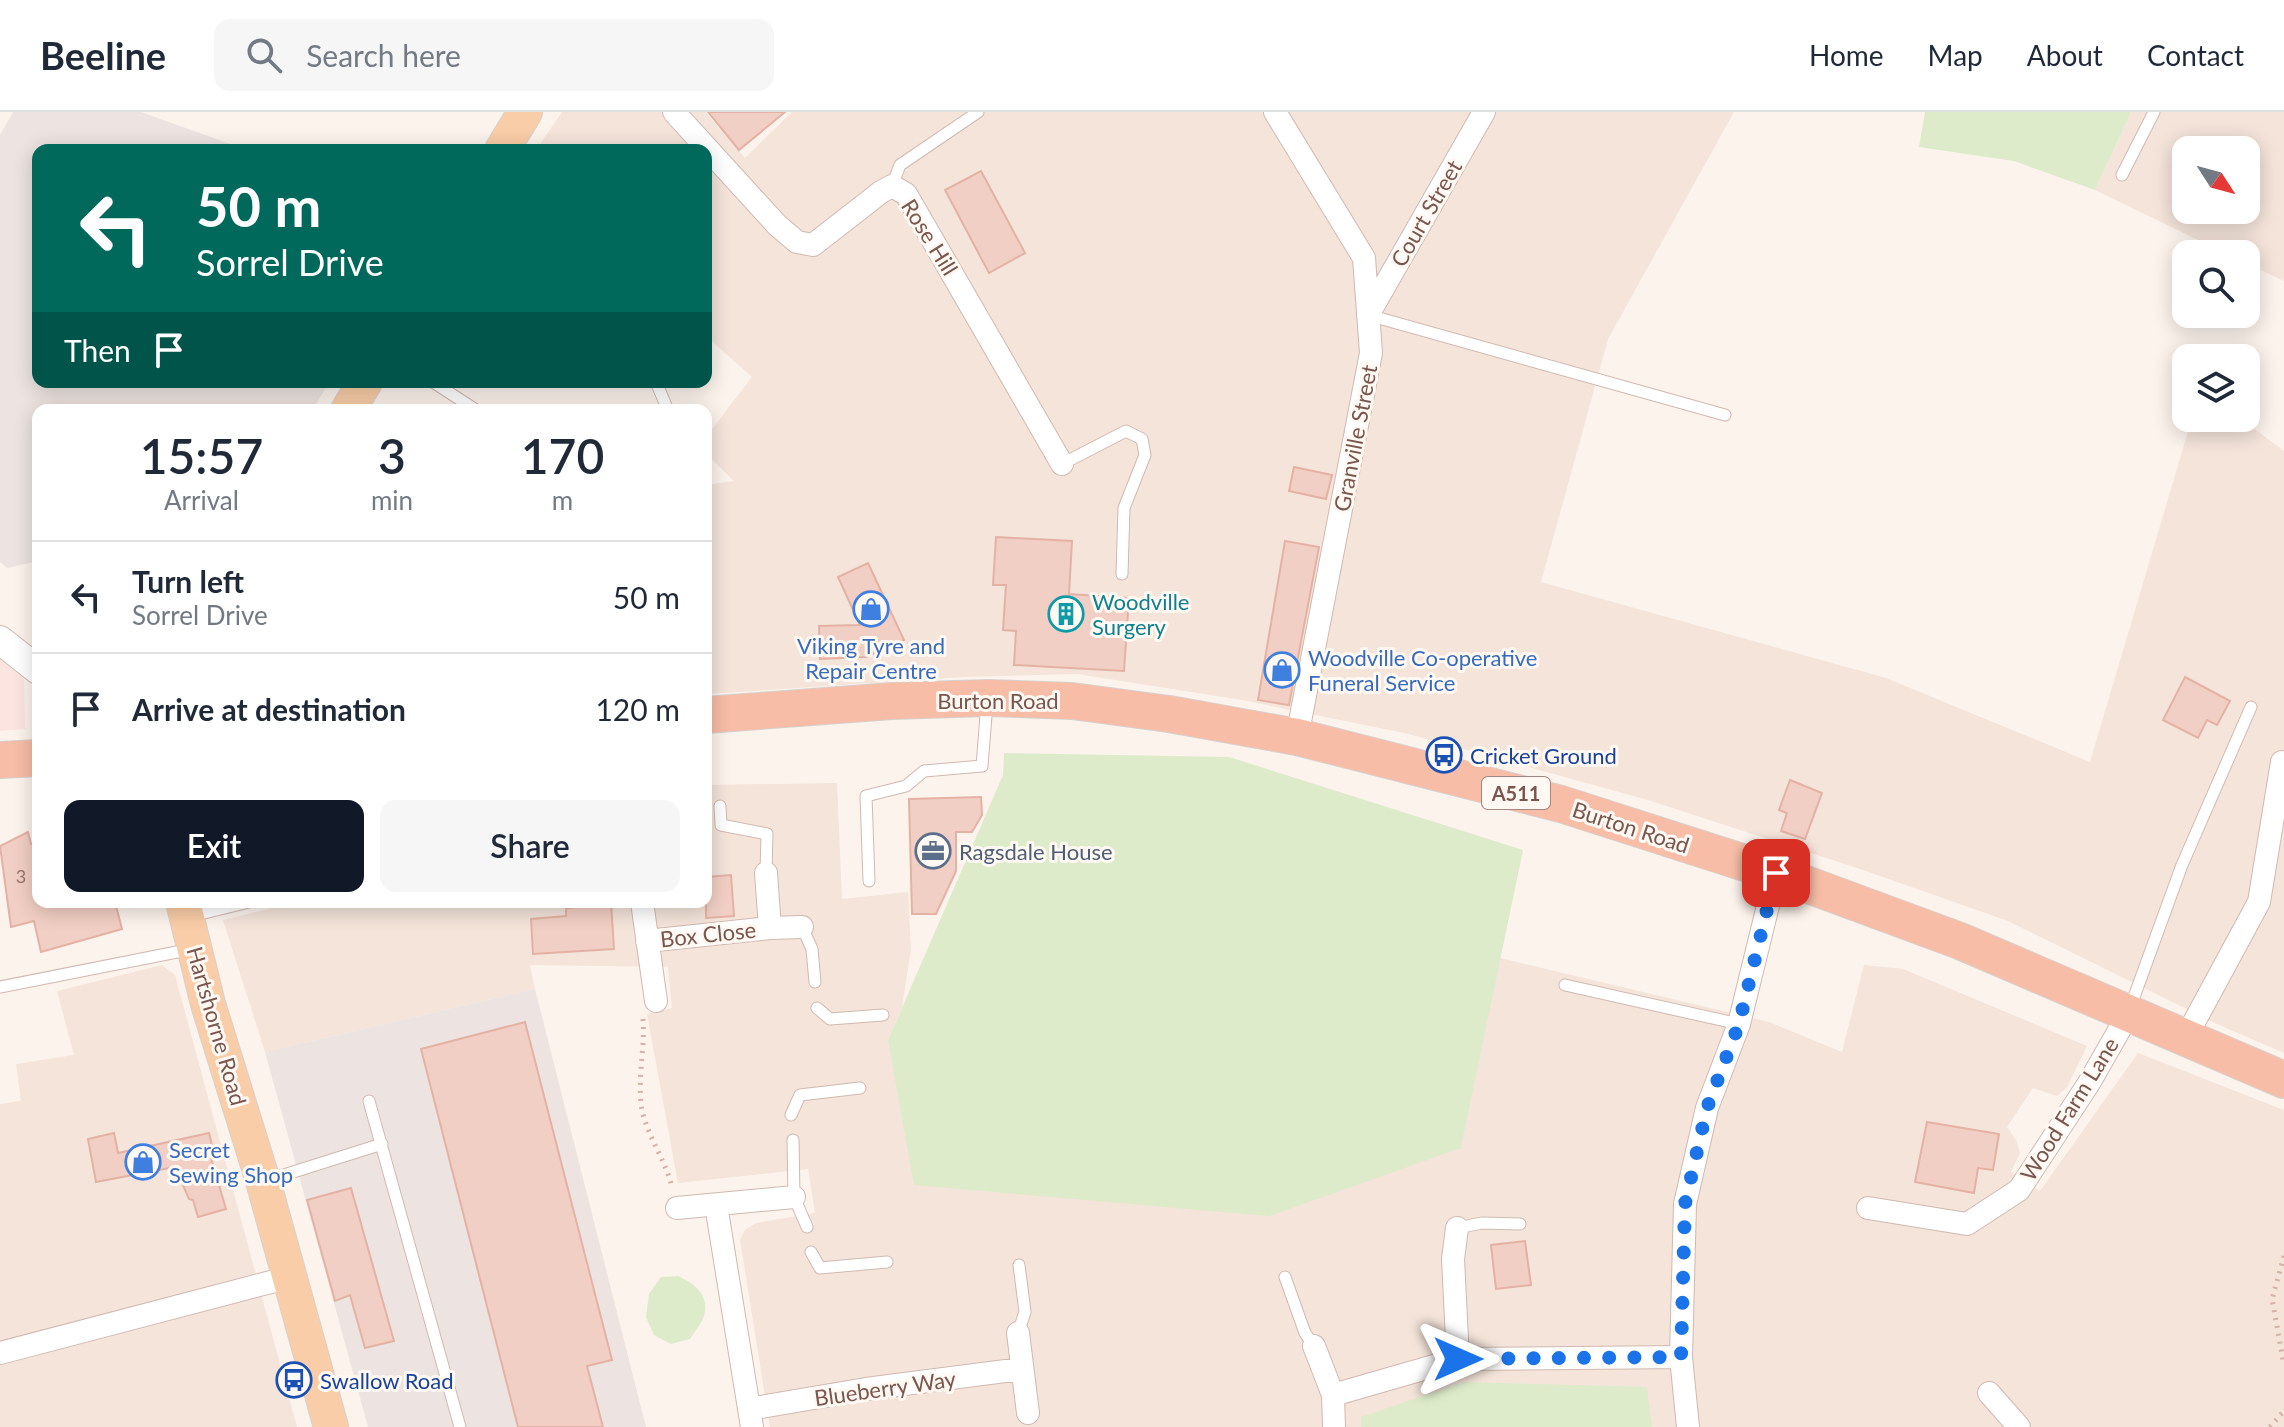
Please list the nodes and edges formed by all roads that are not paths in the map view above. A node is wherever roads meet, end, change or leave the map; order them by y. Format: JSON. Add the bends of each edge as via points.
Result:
{"nodes":[{"id":1,"x":525,"y":112,"type":"edge"},
{"id":2,"x":674,"y":112,"type":"edge"},
{"id":3,"x":978,"y":112,"type":"edge"},
{"id":4,"x":1275,"y":112,"type":"edge"},
{"id":5,"x":1484,"y":112,"type":"edge"},
{"id":6,"x":2154,"y":112,"type":"edge"},
{"id":7,"x":506,"y":144,"type":"edge"},
{"id":8,"x":703,"y":144,"type":"edge"},
{"id":9,"x":712,"y":154,"type":"edge"},
{"id":10,"x":2122,"y":175,"type":"dead end"},
{"id":11,"x":892,"y":186,"type":"junction"},
{"id":12,"x":1368,"y":315,"type":"junction"},
{"id":13,"x":442,"y":388,"type":"edge"},
{"id":14,"x":467,"y":404,"type":"edge"},
{"id":15,"x":1725,"y":415,"type":"dead end"},
{"id":16,"x":1062,"y":464,"type":"joint"},
{"id":17,"x":1122,"y":574,"type":"dead end"},
{"id":18,"x":0,"y":640,"type":"edge"},
{"id":19,"x":32,"y":665,"type":"edge"},
{"id":20,"x":988,"y":698,"type":"junction"},
{"id":21,"x":2251,"y":707,"type":"dead end"},
{"id":22,"x":712,"y":715,"type":"edge"},
{"id":23,"x":1297,"y":737,"type":"junction"},
{"id":24,"x":32,"y":758,"type":"edge"},
{"id":25,"x":0,"y":760,"type":"edge"},
{"id":26,"x":2282,"y":762,"type":"edge"},
{"id":27,"x":720,"y":806,"type":"dead end"},
{"id":28,"x":766,"y":873,"type":"joint"},
{"id":29,"x":1776,"y":873,"type":"junction"},
{"id":30,"x":869,"y":881,"type":"dead end"},
{"id":31,"x":231,"y":908,"type":"edge"},
{"id":32,"x":643,"y":908,"type":"edge"},
{"id":33,"x":188,"y":922,"type":"edge"},
{"id":34,"x":802,"y":927,"type":"joint"},
{"id":35,"x":770,"y":928,"type":"junction"},
{"id":36,"x":647,"y":941,"type":"junction"},
{"id":37,"x":815,"y":982,"type":"dead end"},
{"id":38,"x":1565,"y":985,"type":"dead end"},
{"id":39,"x":0,"y":987,"type":"edge"},
{"id":40,"x":656,"y":1001,"type":"road end"},
{"id":41,"x":817,"y":1008,"type":"dead end"},
{"id":42,"x":2129,"y":1013,"type":"junction"},
{"id":43,"x":883,"y":1015,"type":"dead end"},
{"id":44,"x":1739,"y":1024,"type":"junction"},
{"id":45,"x":2186,"y":1037,"type":"junction"},
{"id":46,"x":2284,"y":1080,"type":"edge"},
{"id":47,"x":860,"y":1088,"type":"dead end"},
{"id":48,"x":369,"y":1101,"type":"dead end"},
{"id":49,"x":791,"y":1115,"type":"dead end"},
{"id":50,"x":793,"y":1140,"type":"dead end"},
{"id":51,"x":382,"y":1144,"type":"junction"},
{"id":52,"x":263,"y":1181,"type":"junction"},
{"id":53,"x":794,"y":1197,"type":"junction"},
{"id":54,"x":716,"y":1205,"type":"junction"},
{"id":55,"x":677,"y":1208,"type":"road end"},
{"id":56,"x":1868,"y":1208,"type":"dead end"},
{"id":57,"x":1520,"y":1224,"type":"dead end"},
{"id":58,"x":807,"y":1227,"type":"dead end"},
{"id":59,"x":1457,"y":1228,"type":"joint"},
{"id":60,"x":811,"y":1252,"type":"dead end"},
{"id":61,"x":887,"y":1262,"type":"dead end"},
{"id":62,"x":1019,"y":1265,"type":"dead end"},
{"id":63,"x":290,"y":1277,"type":"junction"},
{"id":64,"x":1285,"y":1277,"type":"dead end"},
{"id":65,"x":1018,"y":1333,"type":"joint"},
{"id":66,"x":1314,"y":1346,"type":"joint"},
{"id":67,"x":0,"y":1353,"type":"edge"},
{"id":68,"x":1681,"y":1357,"type":"junction"},
{"id":69,"x":1458,"y":1359,"type":"junction"},
{"id":70,"x":1021,"y":1369,"type":"junction"},
{"id":71,"x":1989,"y":1393,"type":"dead end"},
{"id":72,"x":1333,"y":1395,"type":"junction"},
{"id":73,"x":750,"y":1418,"type":"edge"},
{"id":74,"x":1032,"y":1419,"type":"edge"},
{"id":75,"x":331,"y":1427,"type":"edge"},
{"id":76,"x":460,"y":1427,"type":"edge"},
{"id":77,"x":1334,"y":1427,"type":"edge"},
{"id":78,"x":1688,"y":1427,"type":"edge"},
{"id":79,"x":2019,"y":1427,"type":"edge"}],
"edges":[{"from":1,"to":7,"type":"main road"},
{"from":2,"to":8,"type":"street","name":"Rose Hill"},
{"from":3,"to":11,"type":"lane","via":[[900,165]]},
{"from":4,"to":12,"type":"street","name":"Granville Street","via":[[1364,258]]},
{"from":5,"to":12,"type":"street","name":"Court Street"},
{"from":6,"to":10,"type":"lane"},
{"from":9,"to":11,"type":"street","name":"Rose Hill","via":[[777,225],[797,242],[813,245]]},
{"from":11,"to":16,"type":"street","name":"Rose Hill","via":[[906,194]]},
{"from":12,"to":15,"type":"lane"},
{"from":12,"to":23,"type":"street","name":"Granville Street","via":[[1371,353]]},
{"from":13,"to":14,"type":"lane"},
{"from":16,"to":17,"type":"lane","via":[[1126,431],[1142,439],[1145,455],[1124,508]]},
{"from":18,"to":19,"type":"street"},
{"from":20,"to":22,"type":"highway","name":"Burton Road","number":"A511"},
{"from":20,"to":23,"type":"highway","name":"Burton Road","number":"A511","via":[[1072,701]]},
{"from":20,"to":30,"type":"lane","via":[[982,766],[924,771],[906,786],[866,796]]},
{"from":21,"to":42,"type":"lane","via":[[2182,865]]},
{"from":23,"to":29,"type":"highway","name":"Burton Road","number":"A511","via":[[1561,804]]},
{"from":24,"to":25,"type":"highway"},
{"from":26,"to":45,"type":"street","via":[[2259,902]]},
{"from":27,"to":28,"type":"lane","via":[[721,825],[767,834]]},
{"from":28,"to":35,"type":"street","name":"Box Close"},
{"from":29,"to":42,"type":"highway","name":"Burton Road","number":"A511","via":[[1960,941]]},
{"from":29,"to":44,"type":"street"},
{"from":31,"to":33,"type":"lane"},
{"from":32,"to":36,"type":"street","name":"Box Close"},
{"from":33,"to":39,"type":"lane"},
{"from":33,"to":52,"type":"main road","name":"Hartshorne Road"},
{"from":34,"to":35,"type":"street","name":"Box Close"},
{"from":34,"to":37,"type":"lane","via":[[812,949]]},
{"from":35,"to":36,"type":"street","name":"Box Close"},
{"from":36,"to":40,"type":"street","name":"Box Close"},
{"from":38,"to":44,"type":"lane"},
{"from":41,"to":43,"type":"lane","via":[[830,1019]]},
{"from":42,"to":45,"type":"highway","name":"Burton Road","number":"A511"},
{"from":42,"to":56,"type":"street","name":"Wood Farm Lane","via":[[2019,1190],[1967,1224]]},
{"from":44,"to":68,"type":"street","via":[[1707,1108],[1685,1204]]},
{"from":45,"to":46,"type":"highway","name":"Burton Road","number":"A511"},
{"from":47,"to":49,"type":"lane","via":[[800,1095]]},
{"from":48,"to":51,"type":"lane"},
{"from":50,"to":53,"type":"lane"},
{"from":51,"to":52,"type":"lane"},
{"from":51,"to":76,"type":"lane"},
{"from":52,"to":63,"type":"main road","name":"Hartshorne Road"},
{"from":53,"to":54,"type":"street"},
{"from":53,"to":58,"type":"lane"},
{"from":54,"to":55,"type":"street"},
{"from":54,"to":73,"type":"street","name":"Blueberry Way"},
{"from":57,"to":59,"type":"lane"},
{"from":59,"to":69,"type":"street","via":[[1453,1259]]},
{"from":60,"to":61,"type":"lane","via":[[820,1268]]},
{"from":62,"to":65,"type":"lane","via":[[1025,1312]]},
{"from":63,"to":67,"type":"street"},
{"from":63,"to":75,"type":"main road","name":"Hartshorne Road"},
{"from":64,"to":66,"type":"lane"},
{"from":65,"to":70,"type":"street"},
{"from":66,"to":72,"type":"street"},
{"from":68,"to":69,"type":"street"},
{"from":68,"to":78,"type":"street"},
{"from":69,"to":72,"type":"street"},
{"from":70,"to":73,"type":"street","name":"Blueberry Way","via":[[866,1389]]},
{"from":70,"to":74,"type":"street"},
{"from":71,"to":79,"type":"street"},
{"from":72,"to":77,"type":"street"}]}
